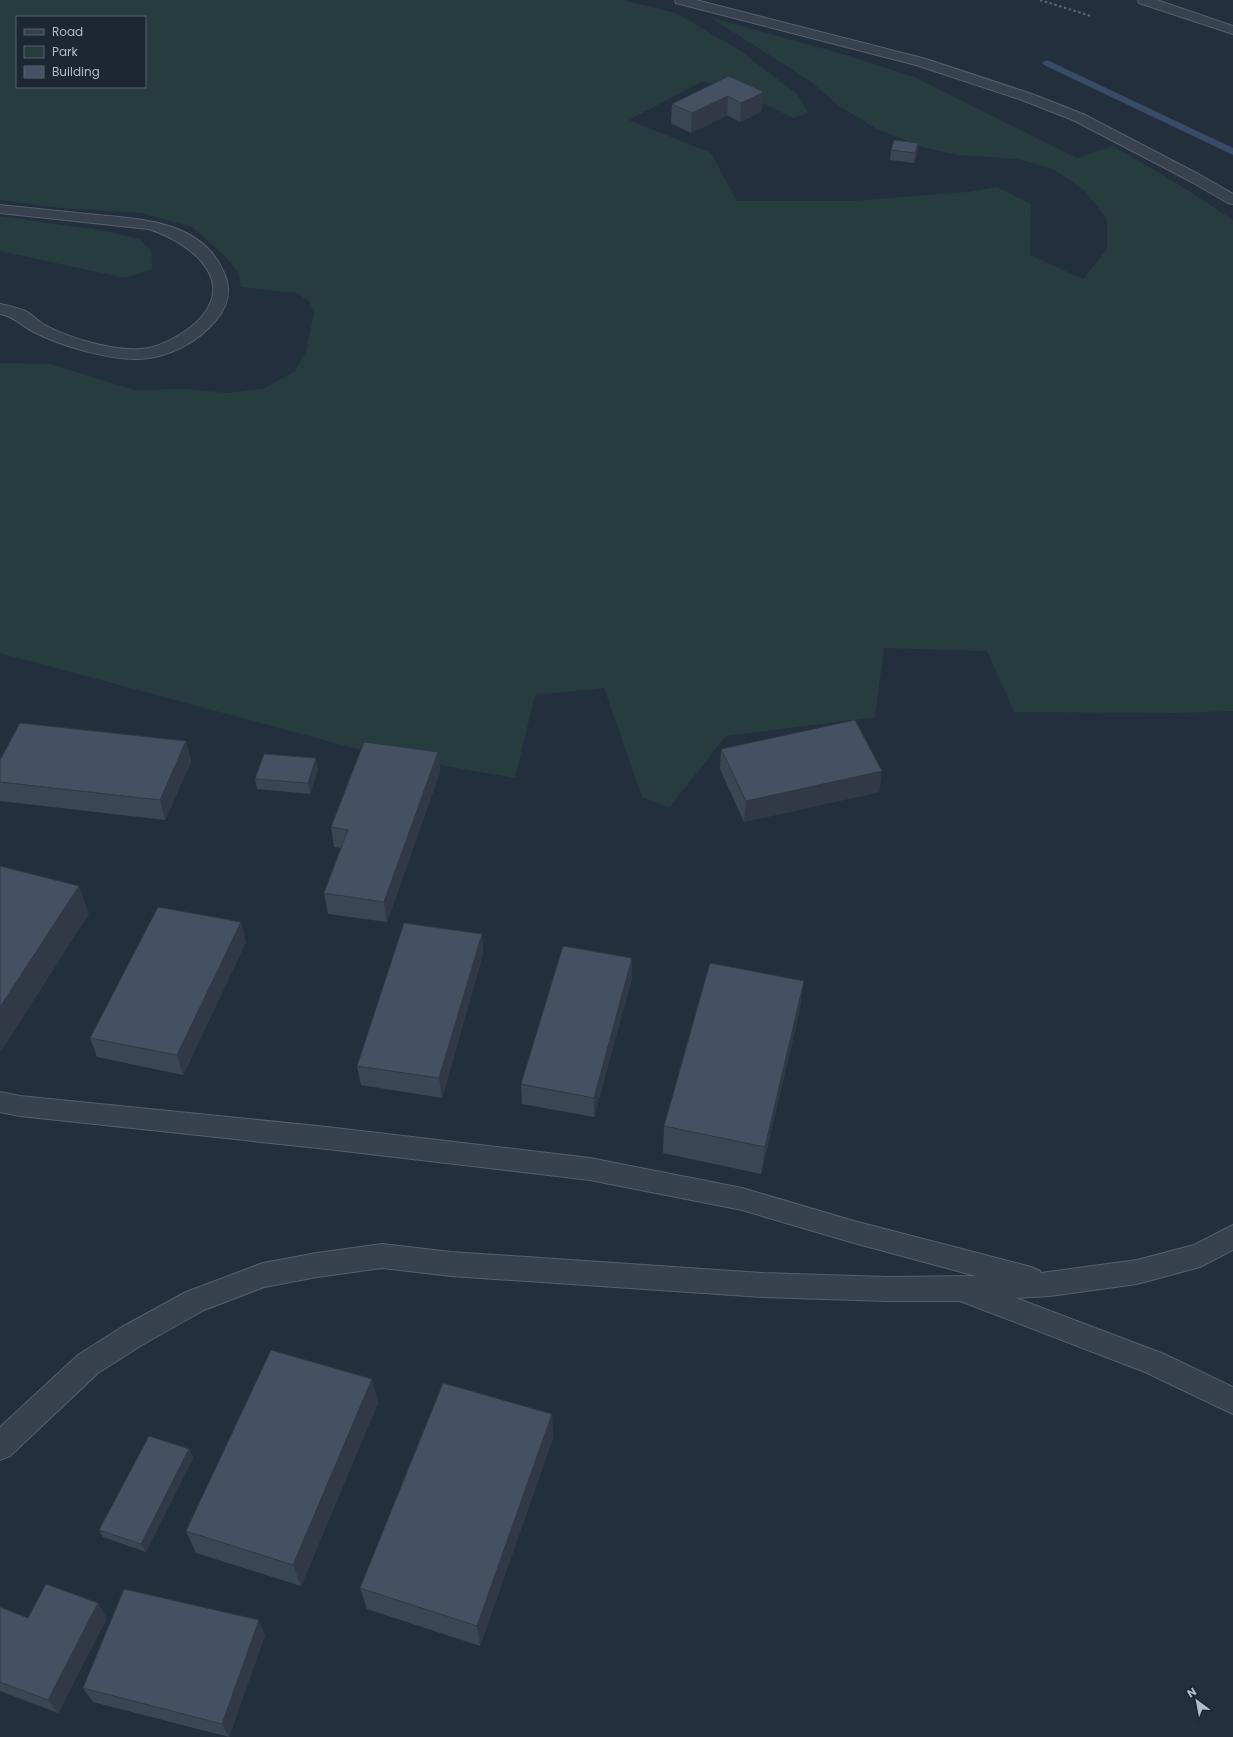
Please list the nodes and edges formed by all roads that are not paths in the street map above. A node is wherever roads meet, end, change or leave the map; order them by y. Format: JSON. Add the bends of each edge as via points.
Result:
{"nodes":[{"id":1,"x":681,"y":0,"type":"edge"},
{"id":2,"x":1144,"y":0,"type":"edge"},
{"id":3,"x":1233,"y":30,"type":"edge"},
{"id":4,"x":1233,"y":200,"type":"edge"},
{"id":5,"x":0,"y":209,"type":"edge"},
{"id":6,"x":0,"y":309,"type":"edge"},
{"id":7,"x":0,"y":1102,"type":"edge"},
{"id":8,"x":1233,"y":1238,"type":"edge"},
{"id":9,"x":1050,"y":1284,"type":"junction"},
{"id":10,"x":961,"y":1289,"type":"junction"},
{"id":11,"x":1233,"y":1401,"type":"edge"},
{"id":12,"x":0,"y":1446,"type":"edge"}],
"edges":[{"from":1,"to":4,"type":"street","via":[[921,62],[1027,97],[1078,117]]},
{"from":2,"to":3,"type":"street"},
{"from":5,"to":6,"type":"street","via":[[151,225],[167,230],[198,248],[212,263],[220,282],[220,302],[208,321],[189,336],[164,349],[140,354],[106,350],[68,339],[38,328],[17,313]]},
{"from":7,"to":9,"type":"street","via":[[590,1169],[742,1199],[854,1232]]},
{"from":8,"to":9,"type":"street","via":[[1200,1255],[1137,1272]]},
{"from":9,"to":10,"type":"street"},
{"from":10,"to":11,"type":"street","via":[[1154,1363]]},
{"from":10,"to":12,"type":"street","via":[[762,1285],[451,1264],[382,1256],[317,1265],[262,1275],[195,1300],[88,1364]]}]}
